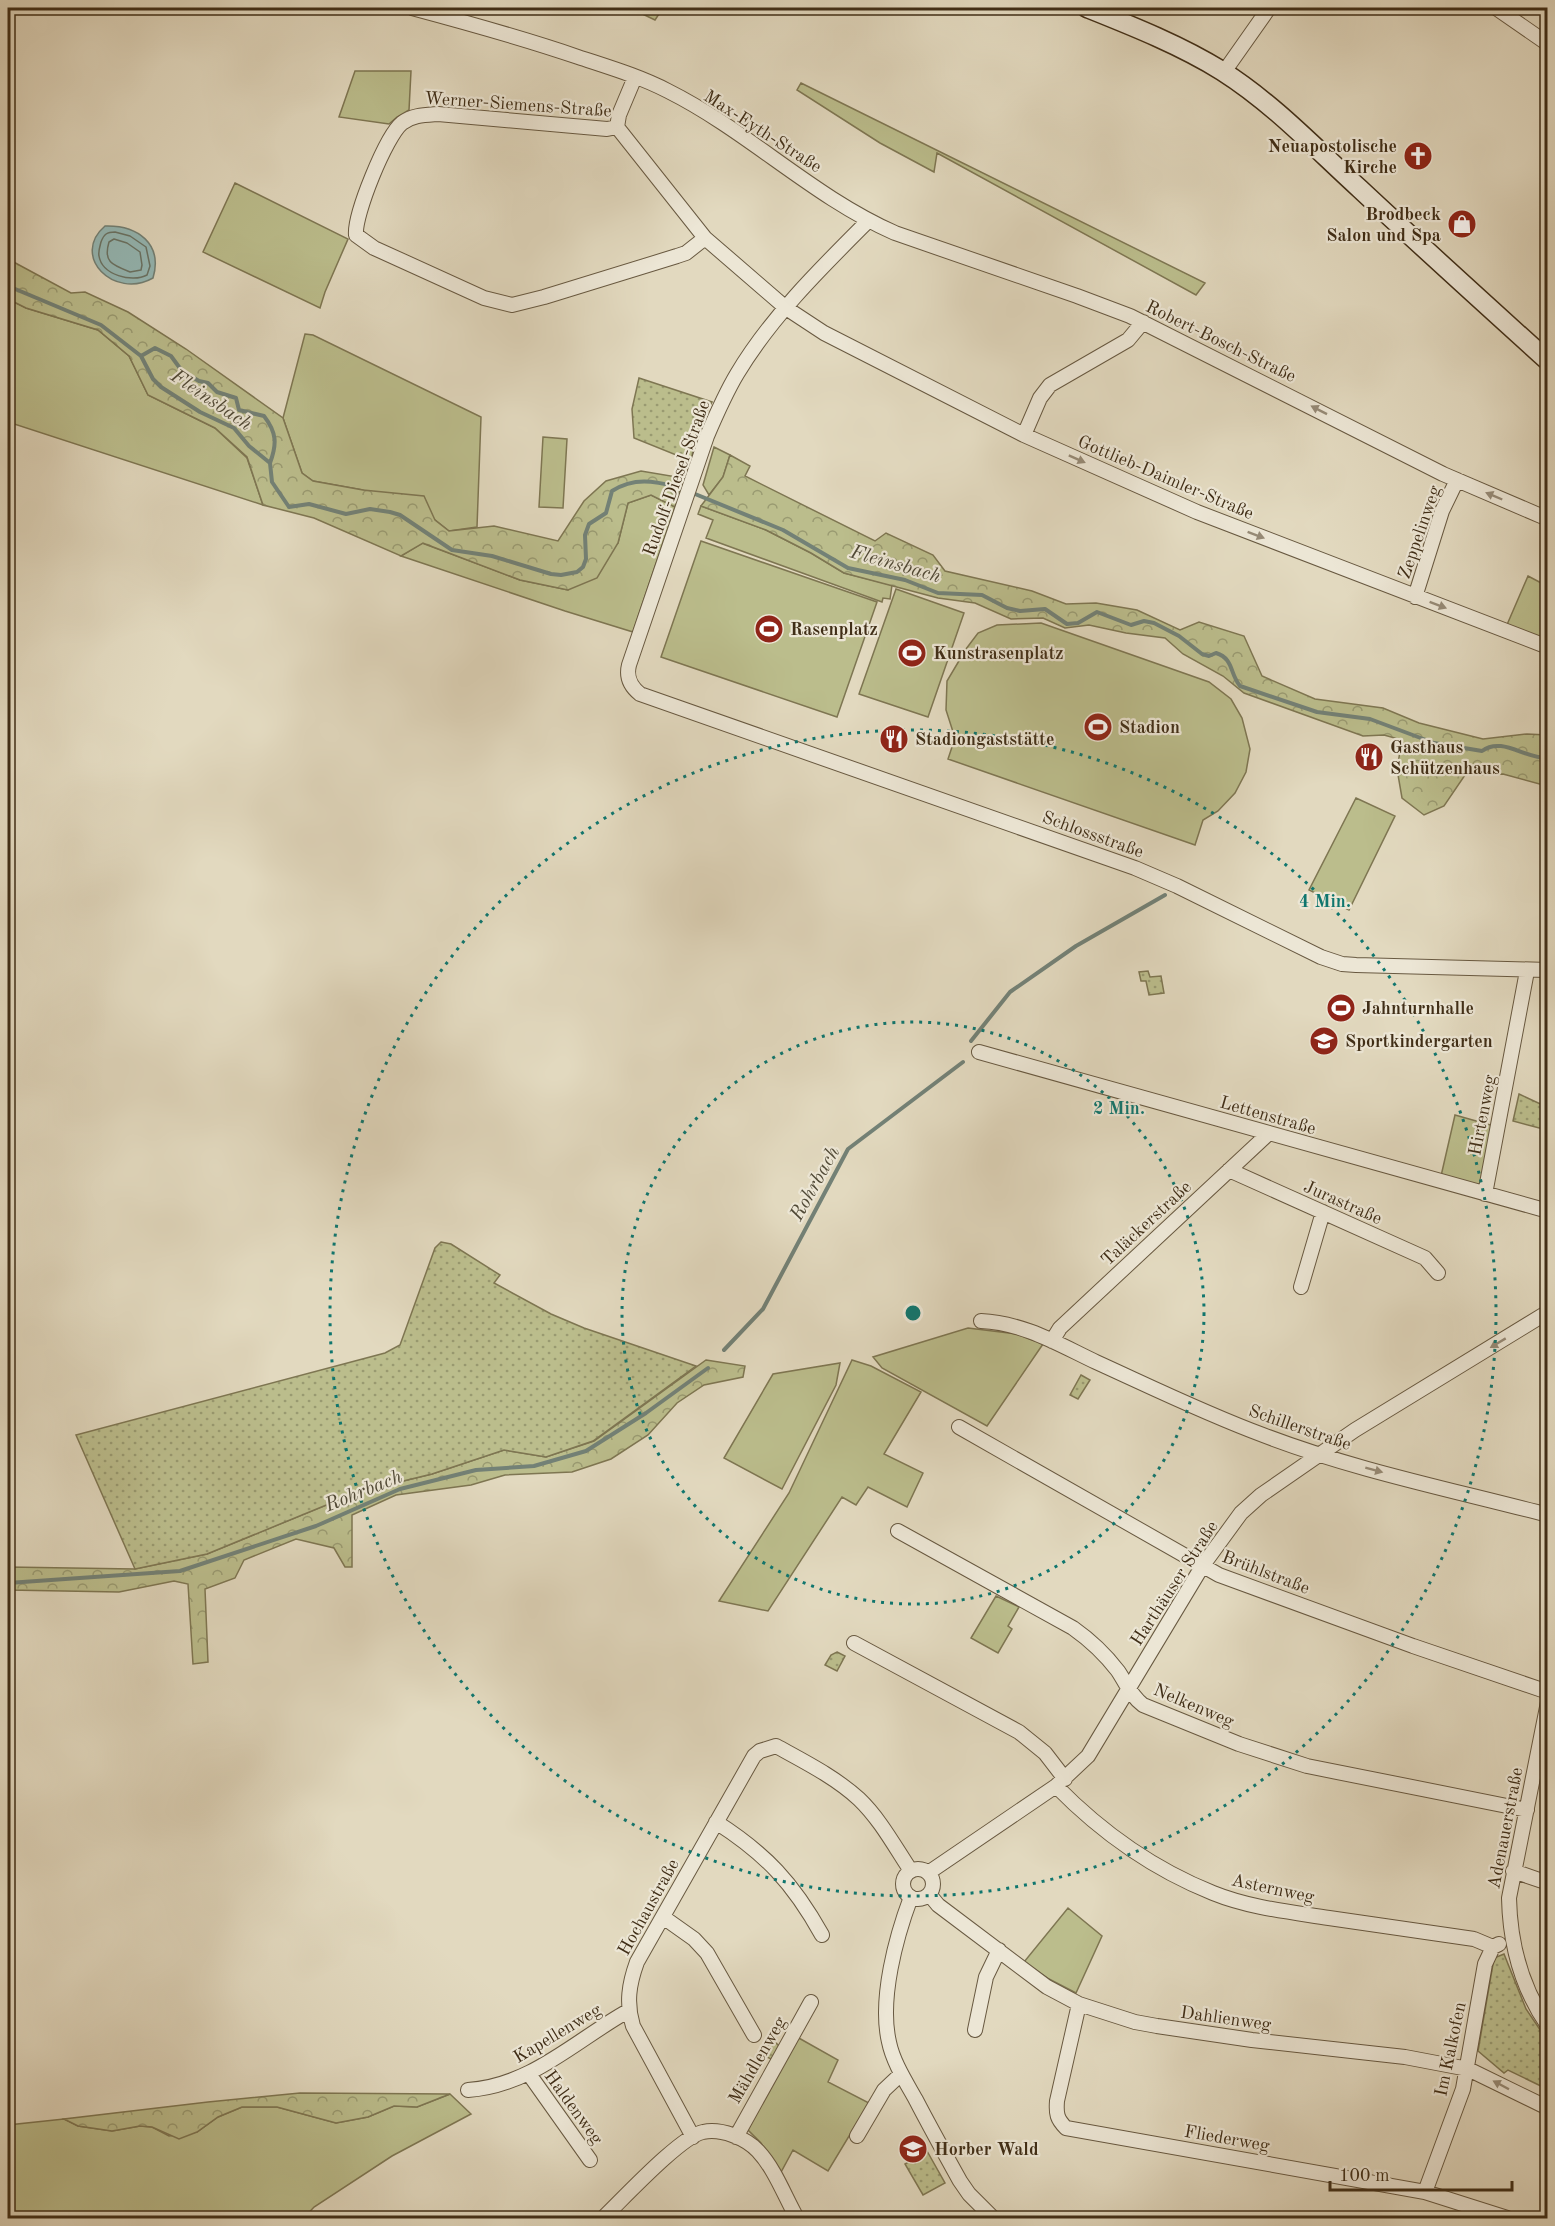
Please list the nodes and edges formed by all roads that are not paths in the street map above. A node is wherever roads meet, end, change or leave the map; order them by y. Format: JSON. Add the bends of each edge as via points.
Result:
{"nodes":[{"id":1,"x":412,"y":8,"type":"edge"},
{"id":2,"x":1087,"y":8,"type":"edge"},
{"id":3,"x":1269,"y":8,"type":"edge"},
{"id":4,"x":1496,"y":8,"type":"edge"},
{"id":5,"x":1548,"y":44,"type":"edge"},
{"id":6,"x":1224,"y":72,"type":"junction"},
{"id":7,"x":635,"y":77,"type":"junction"},
{"id":8,"x":617,"y":127,"type":"junction"},
{"id":9,"x":867,"y":221,"type":"junction"},
{"id":10,"x":705,"y":238,"type":"junction"},
{"id":11,"x":786,"y":309,"type":"junction"},
{"id":12,"x":1143,"y":322,"type":"junction"},
{"id":13,"x":1545,"y":354,"type":"edge"},
{"id":14,"x":1024,"y":435,"type":"junction"},
{"id":15,"x":1457,"y":480,"type":"junction"},
{"id":16,"x":1548,"y":519,"type":"edge"},
{"id":17,"x":1415,"y":597,"type":"junction"},
{"id":18,"x":1548,"y":647,"type":"edge"},
{"id":19,"x":631,"y":686,"type":"joint"},
{"id":20,"x":1527,"y":970,"type":"junction"},
{"id":21,"x":1548,"y":970,"type":"edge"},
{"id":22,"x":979,"y":1052,"type":"dead end"},
{"id":23,"x":1268,"y":1134,"type":"junction"},
{"id":24,"x":1229,"y":1170,"type":"junction"},
{"id":25,"x":1485,"y":1194,"type":"junction"},
{"id":26,"x":1548,"y":1211,"type":"edge"},
{"id":27,"x":1323,"y":1212,"type":"junction"},
{"id":28,"x":1438,"y":1273,"type":"dead end"},
{"id":29,"x":1301,"y":1287,"type":"dead end"},
{"id":30,"x":1548,"y":1312,"type":"edge"},
{"id":31,"x":981,"y":1321,"type":"dead end"},
{"id":32,"x":1052,"y":1341,"type":"junction"},
{"id":33,"x":959,"y":1427,"type":"dead end"},
{"id":34,"x":1317,"y":1455,"type":"junction"},
{"id":35,"x":1548,"y":1515,"type":"edge"},
{"id":36,"x":898,"y":1531,"type":"dead end"},
{"id":37,"x":1203,"y":1565,"type":"junction"},
{"id":38,"x":854,"y":1642,"type":"dead end"},
{"id":39,"x":1129,"y":1688,"type":"junction"},
{"id":40,"x":1548,"y":1692,"type":"edge"},
{"id":41,"x":1548,"y":1702,"type":"edge"},
{"id":42,"x":1061,"y":1783,"type":"junction"},
{"id":43,"x":1527,"y":1810,"type":"junction"},
{"id":44,"x":716,"y":1822,"type":"junction"},
{"id":45,"x":911,"y":1871,"type":"junction"},
{"id":46,"x":1513,"y":1871,"type":"junction"},
{"id":47,"x":928,"y":1873,"type":"junction"},
{"id":48,"x":1548,"y":1883,"type":"edge"},
{"id":49,"x":929,"y":1894,"type":"junction"},
{"id":50,"x":911,"y":1897,"type":"junction"},
{"id":51,"x":663,"y":1917,"type":"junction"},
{"id":52,"x":822,"y":1935,"type":"dead end"},
{"id":53,"x":1512,"y":1942,"type":"junction"},
{"id":54,"x":1493,"y":1947,"type":"junction"},
{"id":55,"x":999,"y":1950,"type":"junction"},
{"id":56,"x":811,"y":2002,"type":"dead end"},
{"id":57,"x":1079,"y":2004,"type":"junction"},
{"id":58,"x":628,"y":2011,"type":"junction"},
{"id":59,"x":1548,"y":2026,"type":"edge"},
{"id":60,"x":975,"y":2030,"type":"dead end"},
{"id":61,"x":754,"y":2035,"type":"dead end"},
{"id":62,"x":1468,"y":2069,"type":"junction"},
{"id":63,"x":529,"y":2074,"type":"junction"},
{"id":64,"x":901,"y":2074,"type":"junction"},
{"id":65,"x":468,"y":2090,"type":"dead end"},
{"id":66,"x":1548,"y":2108,"type":"edge"},
{"id":67,"x":736,"y":2136,"type":"junction"},
{"id":68,"x":856,"y":2136,"type":"dead end"},
{"id":69,"x":693,"y":2137,"type":"junction"},
{"id":70,"x":590,"y":2160,"type":"dead end"},
{"id":71,"x":1425,"y":2192,"type":"junction"},
{"id":72,"x":603,"y":2218,"type":"edge"},
{"id":73,"x":796,"y":2218,"type":"edge"},
{"id":74,"x":993,"y":2218,"type":"edge"},
{"id":75,"x":1507,"y":2218,"type":"edge"}],
"edges":[{"from":1,"to":7,"type":"street","name":"Max-Eyth-Straße","via":[[516,36]]},
{"from":2,"to":6,"type":"street"},
{"from":3,"to":6,"type":"street"},
{"from":4,"to":5,"type":"street"},
{"from":6,"to":13,"type":"street","via":[[1302,134]]},
{"from":7,"to":8,"type":"street"},
{"from":7,"to":9,"type":"street","name":"Max-Eyth-Straße","via":[[718,120]]},
{"from":8,"to":10,"type":"street","name":"Werner-Siemens-Straße"},
{"from":8,"to":10,"type":"street","name":"Werner-Siemens-Straße","via":[[416,115],[402,124],[387,144],[358,212],[356,235],[374,248],[484,298],[512,304],[686,253]]},
{"from":9,"to":11,"type":"street","name":"Rudolf-Diesel-Straße"},
{"from":9,"to":12,"type":"street","name":"Robert-Bosch-Straße"},
{"from":10,"to":11,"type":"street","name":"Werner-Siemens-Straße"},
{"from":11,"to":14,"type":"street","name":"Gottlieb-Daimler-Straße","via":[[824,333]]},
{"from":11,"to":19,"type":"street","name":"Rudolf-Diesel-Straße","via":[[738,373],[707,436],[629,665]]},
{"from":12,"to":14,"type":"street","via":[[1128,339],[1050,385]]},
{"from":15,"to":12,"type":"street","name":"Robert-Bosch-Straße","one_way":true},
{"from":14,"to":17,"type":"street","name":"Gottlieb-Daimler-Straße","one_way":true,"via":[[1197,512]]},
{"from":16,"to":15,"type":"street","name":"Robert-Bosch-Straße","one_way":true},
{"from":15,"to":17,"type":"street","name":"Zeppelinweg","via":[[1442,511]]},
{"from":17,"to":18,"type":"street","name":"Gottlieb-Daimler-Straße","one_way":true},
{"from":19,"to":20,"type":"street","name":"Schlossstraße","via":[[640,694],[1135,868],[1342,964]]},
{"from":20,"to":21,"type":"street","name":"Schlossstraße"},
{"from":20,"to":25,"type":"street","name":"Hirtenweg"},
{"from":22,"to":23,"type":"street","name":"Lettenstraße"},
{"from":23,"to":24,"type":"street","name":"Taläckerstraße"},
{"from":23,"to":25,"type":"street","name":"Lettenstraße"},
{"from":24,"to":27,"type":"street","name":"Jurastraße"},
{"from":24,"to":32,"type":"street","name":"Taläckerstraße","via":[[1060,1328]]},
{"from":25,"to":26,"type":"street","name":"Lettenstraße"},
{"from":27,"to":28,"type":"street","name":"Jurastraße","via":[[1425,1258]]},
{"from":27,"to":29,"type":"street"},
{"from":30,"to":34,"type":"street","name":"Harthäuser Straße","one_way":true},
{"from":31,"to":32,"type":"street","name":"Schillerstraße","via":[[1015,1326]]},
{"from":32,"to":34,"type":"street","name":"Schillerstraße","via":[[1262,1435]]},
{"from":33,"to":37,"type":"street","name":"Brühlstraße"},
{"from":34,"to":35,"type":"street","name":"Schillerstraße","one_way":true},
{"from":34,"to":37,"type":"street","name":"Harthäuser Straße","via":[[1241,1513]]},
{"from":36,"to":39,"type":"street","name":"Nelkenweg","via":[[1074,1628],[1100,1651]]},
{"from":37,"to":39,"type":"street","name":"Harthäuser Straße"},
{"from":37,"to":40,"type":"street","name":"Brühlstraße","via":[[1219,1575]]},
{"from":38,"to":42,"type":"street","name":"Asternweg","via":[[1019,1732],[1045,1753]]},
{"from":39,"to":42,"type":"street","name":"Harthäuser Straße","via":[[1094,1748]]},
{"from":39,"to":43,"type":"street","name":"Nelkenweg","via":[[1143,1705],[1239,1744],[1307,1766]]},
{"from":41,"to":43,"type":"street","name":"Adenauerstraße"},
{"from":42,"to":47,"type":"street","name":"Harthäuser Straße"},
{"from":42,"to":54,"type":"street","name":"Asternweg","via":[[1101,1829],[1135,1854],[1215,1894],[1295,1913],[1474,1939]]},
{"from":43,"to":46,"type":"street","name":"Adenauerstraße"},
{"from":44,"to":45,"type":"street","name":"Hochaustraße","via":[[754,1756],[776,1746],[861,1801]]},
{"from":44,"to":51,"type":"street","name":"Hochaustraße"},
{"from":44,"to":52,"type":"street","via":[[742,1839],[785,1879]]},
{"from":45,"to":47,"type":"street","via":[[920,1869]]},
{"from":45,"to":50,"type":"street","via":[[903,1884]]},
{"from":46,"to":48,"type":"street"},
{"from":46,"to":53,"type":"street","name":"Adenauerstraße","via":[[1509,1898]]},
{"from":47,"to":49,"type":"street","via":[[933,1883]]},
{"from":49,"to":50,"type":"street","via":[[924,1898]]},
{"from":49,"to":55,"type":"street","name":"Dahlienweg"},
{"from":50,"to":64,"type":"street","via":[[886,2005],[889,2044]]},
{"from":51,"to":58,"type":"street","name":"Hochaustraße","via":[[637,1962]]},
{"from":51,"to":61,"type":"street","name":"Mähdlenweg","via":[[707,1953]]},
{"from":53,"to":54,"type":"street"},
{"from":53,"to":59,"type":"street","name":"Adenauerstraße","via":[[1526,1987]]},
{"from":54,"to":62,"type":"street","name":"Im Kalkofen","via":[[1485,1964]]},
{"from":55,"to":57,"type":"street","name":"Dahlienweg","via":[[1047,1987]]},
{"from":55,"to":60,"type":"street","via":[[986,1977]]},
{"from":56,"to":67,"type":"street","name":"Mähdlenweg"},
{"from":57,"to":62,"type":"street","name":"Dahlienweg","via":[[1157,2026],[1405,2057]]},
{"from":57,"to":71,"type":"street","name":"Fliederweg","via":[[1057,2101],[1056,2114],[1066,2128]]},
{"from":58,"to":63,"type":"street","name":"Kapellenweg"},
{"from":58,"to":69,"type":"street","name":"Hochaustraße"},
{"from":66,"to":62,"type":"street","name":"Dahlienweg","one_way":true},
{"from":62,"to":71,"type":"street","name":"Im Kalkofen"},
{"from":63,"to":65,"type":"street","name":"Kapellenweg","via":[[499,2085]]},
{"from":63,"to":70,"type":"street","name":"Haldenweg"},
{"from":64,"to":68,"type":"street","via":[[884,2090]]},
{"from":64,"to":74,"type":"street","via":[[960,2181]]},
{"from":67,"to":69,"type":"street","via":[[703,2132]]},
{"from":67,"to":73,"type":"street","via":[[758,2151]]},
{"from":69,"to":72,"type":"street","via":[[680,2144]]},
{"from":71,"to":75,"type":"street","name":"Fliederweg"}]}
